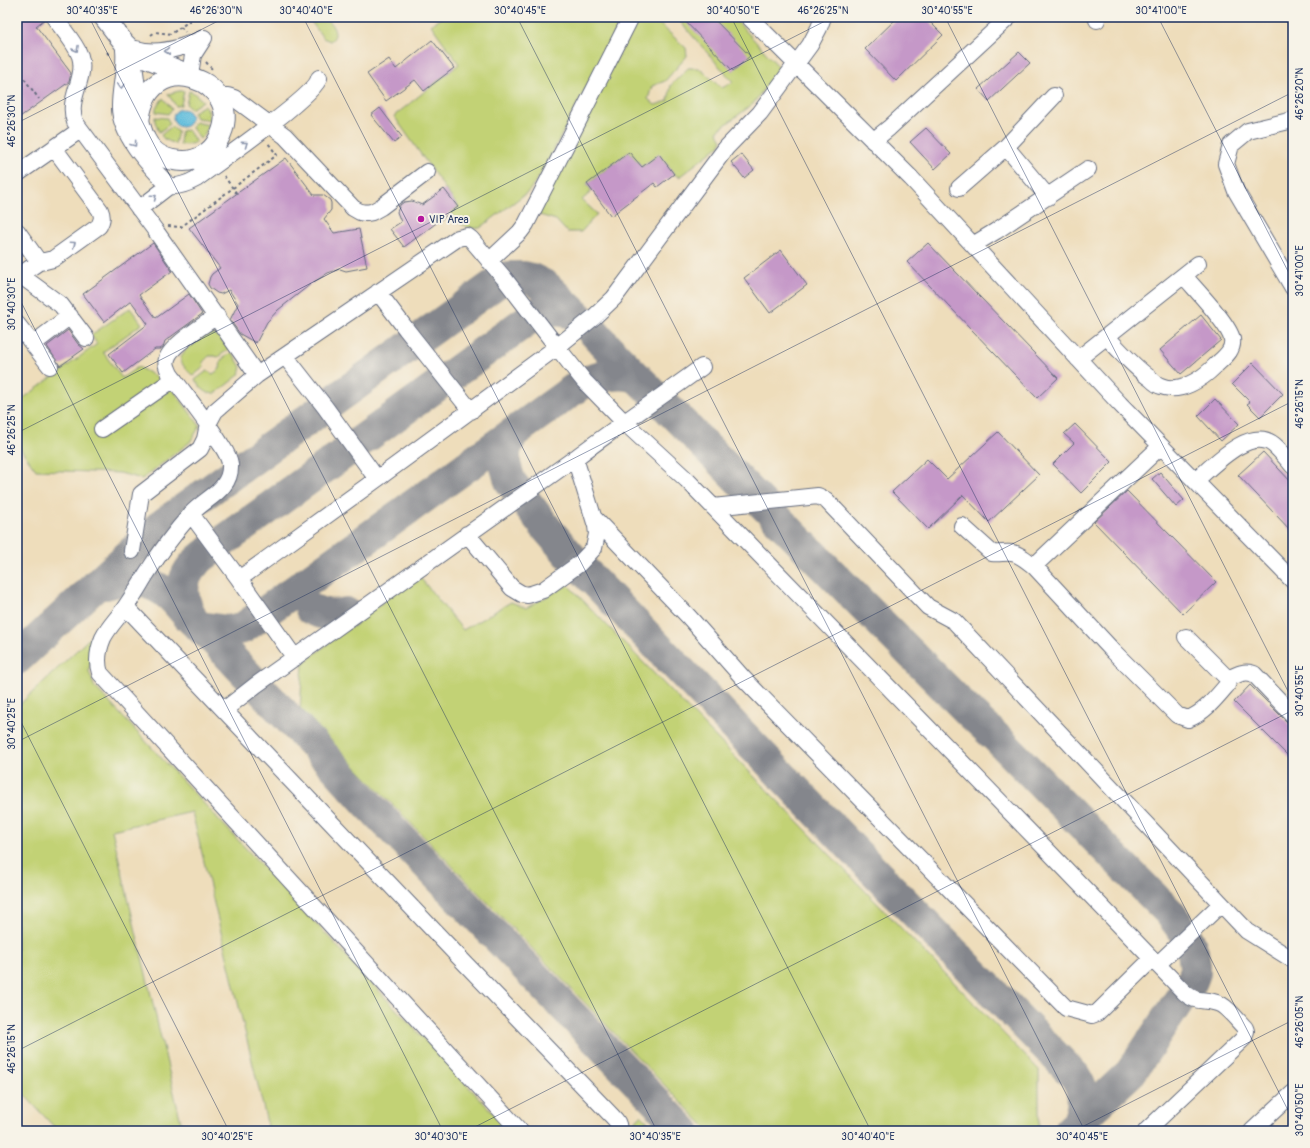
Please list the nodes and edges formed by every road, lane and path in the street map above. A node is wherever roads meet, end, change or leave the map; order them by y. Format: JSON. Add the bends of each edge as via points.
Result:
{"nodes":[{"id":1,"x":54,"y":17,"type":"edge"},
{"id":2,"x":104,"y":17,"type":"edge"},
{"id":3,"x":195,"y":17,"type":"edge"},
{"id":4,"x":630,"y":17,"type":"edge"},
{"id":5,"x":749,"y":17,"type":"edge"},
{"id":6,"x":823,"y":17,"type":"edge"},
{"id":7,"x":1009,"y":17,"type":"edge"},
{"id":8,"x":151,"y":35,"type":"dead end"},
{"id":9,"x":122,"y":40,"type":"junction"},
{"id":10,"x":795,"y":63,"type":"junction"},
{"id":11,"x":17,"y":69,"type":"edge"},
{"id":12,"x":194,"y":77,"type":"junction"},
{"id":13,"x":319,"y":78,"type":"dead end"},
{"id":14,"x":218,"y":96,"type":"junction"},
{"id":15,"x":1054,"y":96,"type":"dead end"},
{"id":16,"x":39,"y":99,"type":"dead end"},
{"id":17,"x":1293,"y":120,"type":"edge"},
{"id":18,"x":139,"y":124,"type":"junction"},
{"id":19,"x":224,"y":125,"type":"junction"},
{"id":20,"x":270,"y":125,"type":"junction"},
{"id":21,"x":80,"y":130,"type":"junction"},
{"id":22,"x":873,"y":140,"type":"junction"},
{"id":23,"x":1006,"y":147,"type":"junction"},
{"id":24,"x":54,"y":148,"type":"junction"},
{"id":25,"x":176,"y":161,"type":"junction"},
{"id":26,"x":215,"y":166,"type":"junction"},
{"id":27,"x":1088,"y":169,"type":"dead end"},
{"id":28,"x":427,"y":172,"type":"dead end"},
{"id":29,"x":17,"y":174,"type":"edge"},
{"id":30,"x":169,"y":186,"type":"junction"},
{"id":31,"x":959,"y":188,"type":"dead end"},
{"id":32,"x":1048,"y":197,"type":"junction"},
{"id":33,"x":139,"y":209,"type":"junction"},
{"id":34,"x":17,"y":231,"type":"edge"},
{"id":35,"x":973,"y":245,"type":"junction"},
{"id":36,"x":489,"y":261,"type":"junction"},
{"id":37,"x":39,"y":262,"type":"junction"},
{"id":38,"x":1198,"y":264,"type":"dead end"},
{"id":39,"x":18,"y":276,"type":"edge"},
{"id":40,"x":1184,"y":276,"type":"junction"},
{"id":41,"x":1293,"y":288,"type":"edge"},
{"id":42,"x":378,"y":292,"type":"junction"},
{"id":43,"x":70,"y":316,"type":"junction"},
{"id":44,"x":216,"y":316,"type":"junction"},
{"id":45,"x":17,"y":324,"type":"edge"},
{"id":46,"x":1107,"y":337,"type":"junction"},
{"id":47,"x":86,"y":338,"type":"dead end"},
{"id":48,"x":33,"y":344,"type":"junction"},
{"id":49,"x":557,"y":347,"type":"junction"},
{"id":50,"x":285,"y":356,"type":"junction"},
{"id":51,"x":1078,"y":359,"type":"junction"},
{"id":52,"x":50,"y":366,"type":"dead end"},
{"id":53,"x":702,"y":367,"type":"dead end"},
{"id":54,"x":257,"y":375,"type":"junction"},
{"id":55,"x":174,"y":379,"type":"junction"},
{"id":56,"x":471,"y":411,"type":"junction"},
{"id":57,"x":624,"y":422,"type":"junction"},
{"id":58,"x":208,"y":424,"type":"junction"},
{"id":59,"x":102,"y":429,"type":"dead end"},
{"id":60,"x":1160,"y":446,"type":"junction"},
{"id":61,"x":576,"y":458,"type":"junction"},
{"id":62,"x":1293,"y":466,"type":"edge"},
{"id":63,"x":377,"y":479,"type":"junction"},
{"id":64,"x":1195,"y":481,"type":"junction"},
{"id":65,"x":713,"y":507,"type":"junction"},
{"id":66,"x":191,"y":514,"type":"junction"},
{"id":67,"x":594,"y":518,"type":"junction"},
{"id":68,"x":962,"y":526,"type":"dead end"},
{"id":69,"x":467,"y":534,"type":"junction"},
{"id":70,"x":132,"y":551,"type":"dead end"},
{"id":71,"x":1034,"y":566,"type":"junction"},
{"id":72,"x":239,"y":579,"type":"junction"},
{"id":73,"x":1293,"y":581,"type":"edge"},
{"id":74,"x":126,"y":607,"type":"junction"},
{"id":75,"x":1186,"y":637,"type":"dead end"},
{"id":76,"x":296,"y":658,"type":"junction"},
{"id":77,"x":1228,"y":679,"type":"junction"},
{"id":78,"x":224,"y":710,"type":"junction"},
{"id":79,"x":1293,"y":715,"type":"edge"},
{"id":80,"x":1221,"y":904,"type":"junction"},
{"id":81,"x":1293,"y":960,"type":"edge"},
{"id":82,"x":1155,"y":962,"type":"junction"},
{"id":83,"x":1293,"y":1093,"type":"edge"},
{"id":84,"x":520,"y":1131,"type":"edge"},
{"id":85,"x":618,"y":1131,"type":"edge"},
{"id":86,"x":1146,"y":1131,"type":"edge"},
{"id":87,"x":1252,"y":1131,"type":"edge"}],
"edges":[{"from":1,"to":21,"type":"lane","one_way":true,"via":[[80,56],[80,81],[72,108]]},
{"from":2,"to":9,"type":"main road"},
{"from":3,"to":8,"type":"path","via":[[170,34],[155,32]]},
{"from":4,"to":36,"type":"lane","via":[[526,224]]},
{"from":5,"to":10,"type":"lane"},
{"from":6,"to":10,"type":"lane","via":[[810,45]]},
{"from":7,"to":22,"type":"lane"},
{"from":9,"to":12,"type":"main road","via":[[138,56]]},
{"from":12,"to":9,"type":"lane","one_way":true,"via":[[193,55],[204,38],[176,50],[154,52],[131,48]]},
{"from":9,"to":18,"type":"main road","via":[[132,64]]},
{"from":9,"to":30,"type":"lane","one_way":true,"via":[[124,52],[120,108],[123,123],[133,143]]},
{"from":10,"to":22,"type":"lane"},
{"from":10,"to":49,"type":"lane","via":[[760,113],[726,148],[614,298]]},
{"from":11,"to":16,"type":"path"},
{"from":12,"to":14,"type":"main road","via":[[208,84]]},
{"from":12,"to":18,"type":"main road","via":[[177,76],[156,85],[143,102]]},
{"from":13,"to":20,"type":"lane","via":[[314,88]]},
{"from":14,"to":19,"type":"main road","via":[[222,103]]},
{"from":14,"to":20,"type":"lane","via":[[233,98]]},
{"from":15,"to":23,"type":"lane"},
{"from":17,"to":41,"type":"lane","via":[[1248,131],[1231,144],[1226,164],[1236,190]]},
{"from":18,"to":25,"type":"main road","via":[[148,144],[165,158]]},
{"from":19,"to":25,"type":"main road","via":[[216,144],[207,153],[188,161]]},
{"from":19,"to":26,"type":"lane"},
{"from":26,"to":20,"type":"lane","one_way":true},
{"from":20,"to":28,"type":"lane","via":[[285,136],[346,203],[360,212],[372,212],[381,207]]},
{"from":21,"to":24,"type":"lane"},
{"from":21,"to":33,"type":"lane"},
{"from":22,"to":35,"type":"lane"},
{"from":23,"to":31,"type":"lane"},
{"from":23,"to":32,"type":"lane"},
{"from":24,"to":29,"type":"lane"},
{"from":37,"to":24,"type":"lane","one_way":true,"via":[[53,258],[99,226],[102,221],[100,210]]},
{"from":25,"to":26,"type":"lane","via":[[202,169]]},
{"from":26,"to":30,"type":"lane","via":[[186,184]]},
{"from":27,"to":32,"type":"lane"},
{"from":33,"to":30,"type":"lane","one_way":true},
{"from":32,"to":35,"type":"lane"},
{"from":33,"to":44,"type":"lane"},
{"from":34,"to":37,"type":"lane"},
{"from":35,"to":51,"type":"lane"},
{"from":36,"to":42,"type":"lane","via":[[467,236],[458,238]]},
{"from":36,"to":49,"type":"lane"},
{"from":37,"to":39,"type":"lane"},
{"from":38,"to":40,"type":"lane"},
{"from":39,"to":43,"type":"lane","via":[[61,305]]},
{"from":40,"to":46,"type":"lane"},
{"from":40,"to":46,"type":"lane","via":[[1225,325],[1232,338],[1230,350],[1210,371],[1190,384],[1177,388],[1160,386],[1133,366]]},
{"from":42,"to":50,"type":"lane"},
{"from":42,"to":56,"type":"lane"},
{"from":43,"to":47,"type":"lane"},
{"from":43,"to":48,"type":"lane"},
{"from":44,"to":54,"type":"lane"},
{"from":44,"to":55,"type":"lane","via":[[172,349],[166,360]]},
{"from":45,"to":48,"type":"lane"},
{"from":46,"to":51,"type":"lane"},
{"from":48,"to":52,"type":"lane"},
{"from":49,"to":56,"type":"lane"},
{"from":49,"to":57,"type":"lane","via":[[584,381]]},
{"from":50,"to":54,"type":"lane"},
{"from":50,"to":63,"type":"lane"},
{"from":51,"to":60,"type":"lane"},
{"from":53,"to":57,"type":"lane"},
{"from":54,"to":58,"type":"lane","via":[[216,411]]},
{"from":55,"to":58,"type":"lane"},
{"from":55,"to":59,"type":"lane"},
{"from":56,"to":63,"type":"lane"},
{"from":57,"to":61,"type":"lane"},
{"from":57,"to":65,"type":"lane"},
{"from":58,"to":66,"type":"lane","via":[[229,458],[229,476],[224,486]]},
{"from":58,"to":70,"type":"lane","via":[[200,449],[141,494]]},
{"from":60,"to":64,"type":"lane"},
{"from":60,"to":71,"type":"lane"},
{"from":61,"to":67,"type":"lane"},
{"from":61,"to":69,"type":"lane"},
{"from":62,"to":64,"type":"lane","via":[[1274,444],[1252,440],[1235,448]]},
{"from":63,"to":72,"type":"lane"},
{"from":64,"to":73,"type":"lane"},
{"from":65,"to":80,"type":"lane","via":[[818,496],[826,500],[928,607],[954,621]]},
{"from":65,"to":82,"type":"lane"},
{"from":66,"to":72,"type":"lane"},
{"from":66,"to":74,"type":"lane","via":[[148,572]]},
{"from":67,"to":69,"type":"lane","via":[[597,534],[594,548],[579,564],[543,590],[528,595],[522,594],[506,582]]},
{"from":67,"to":82,"type":"lane","via":[[743,678],[1066,1008],[1089,1015],[1097,1013]]},
{"from":68,"to":71,"type":"lane","via":[[992,553],[1019,555]]},
{"from":69,"to":76,"type":"lane"},
{"from":71,"to":77,"type":"lane","via":[[1177,715],[1188,719],[1199,713],[1227,685]]},
{"from":72,"to":76,"type":"lane"},
{"from":74,"to":78,"type":"lane"},
{"from":74,"to":84,"type":"lane","via":[[104,637],[98,652],[97,666],[100,673]]},
{"from":75,"to":77,"type":"lane"},
{"from":76,"to":78,"type":"lane"},
{"from":77,"to":79,"type":"lane","via":[[1244,672],[1254,674]]},
{"from":78,"to":85,"type":"lane","via":[[617,1121]]},
{"from":80,"to":81,"type":"lane","via":[[1247,931]]},
{"from":80,"to":82,"type":"lane"},
{"from":82,"to":86,"type":"lane","via":[[1189,997],[1221,1004],[1246,1031],[1244,1038]]},
{"from":83,"to":87,"type":"lane"}]}
